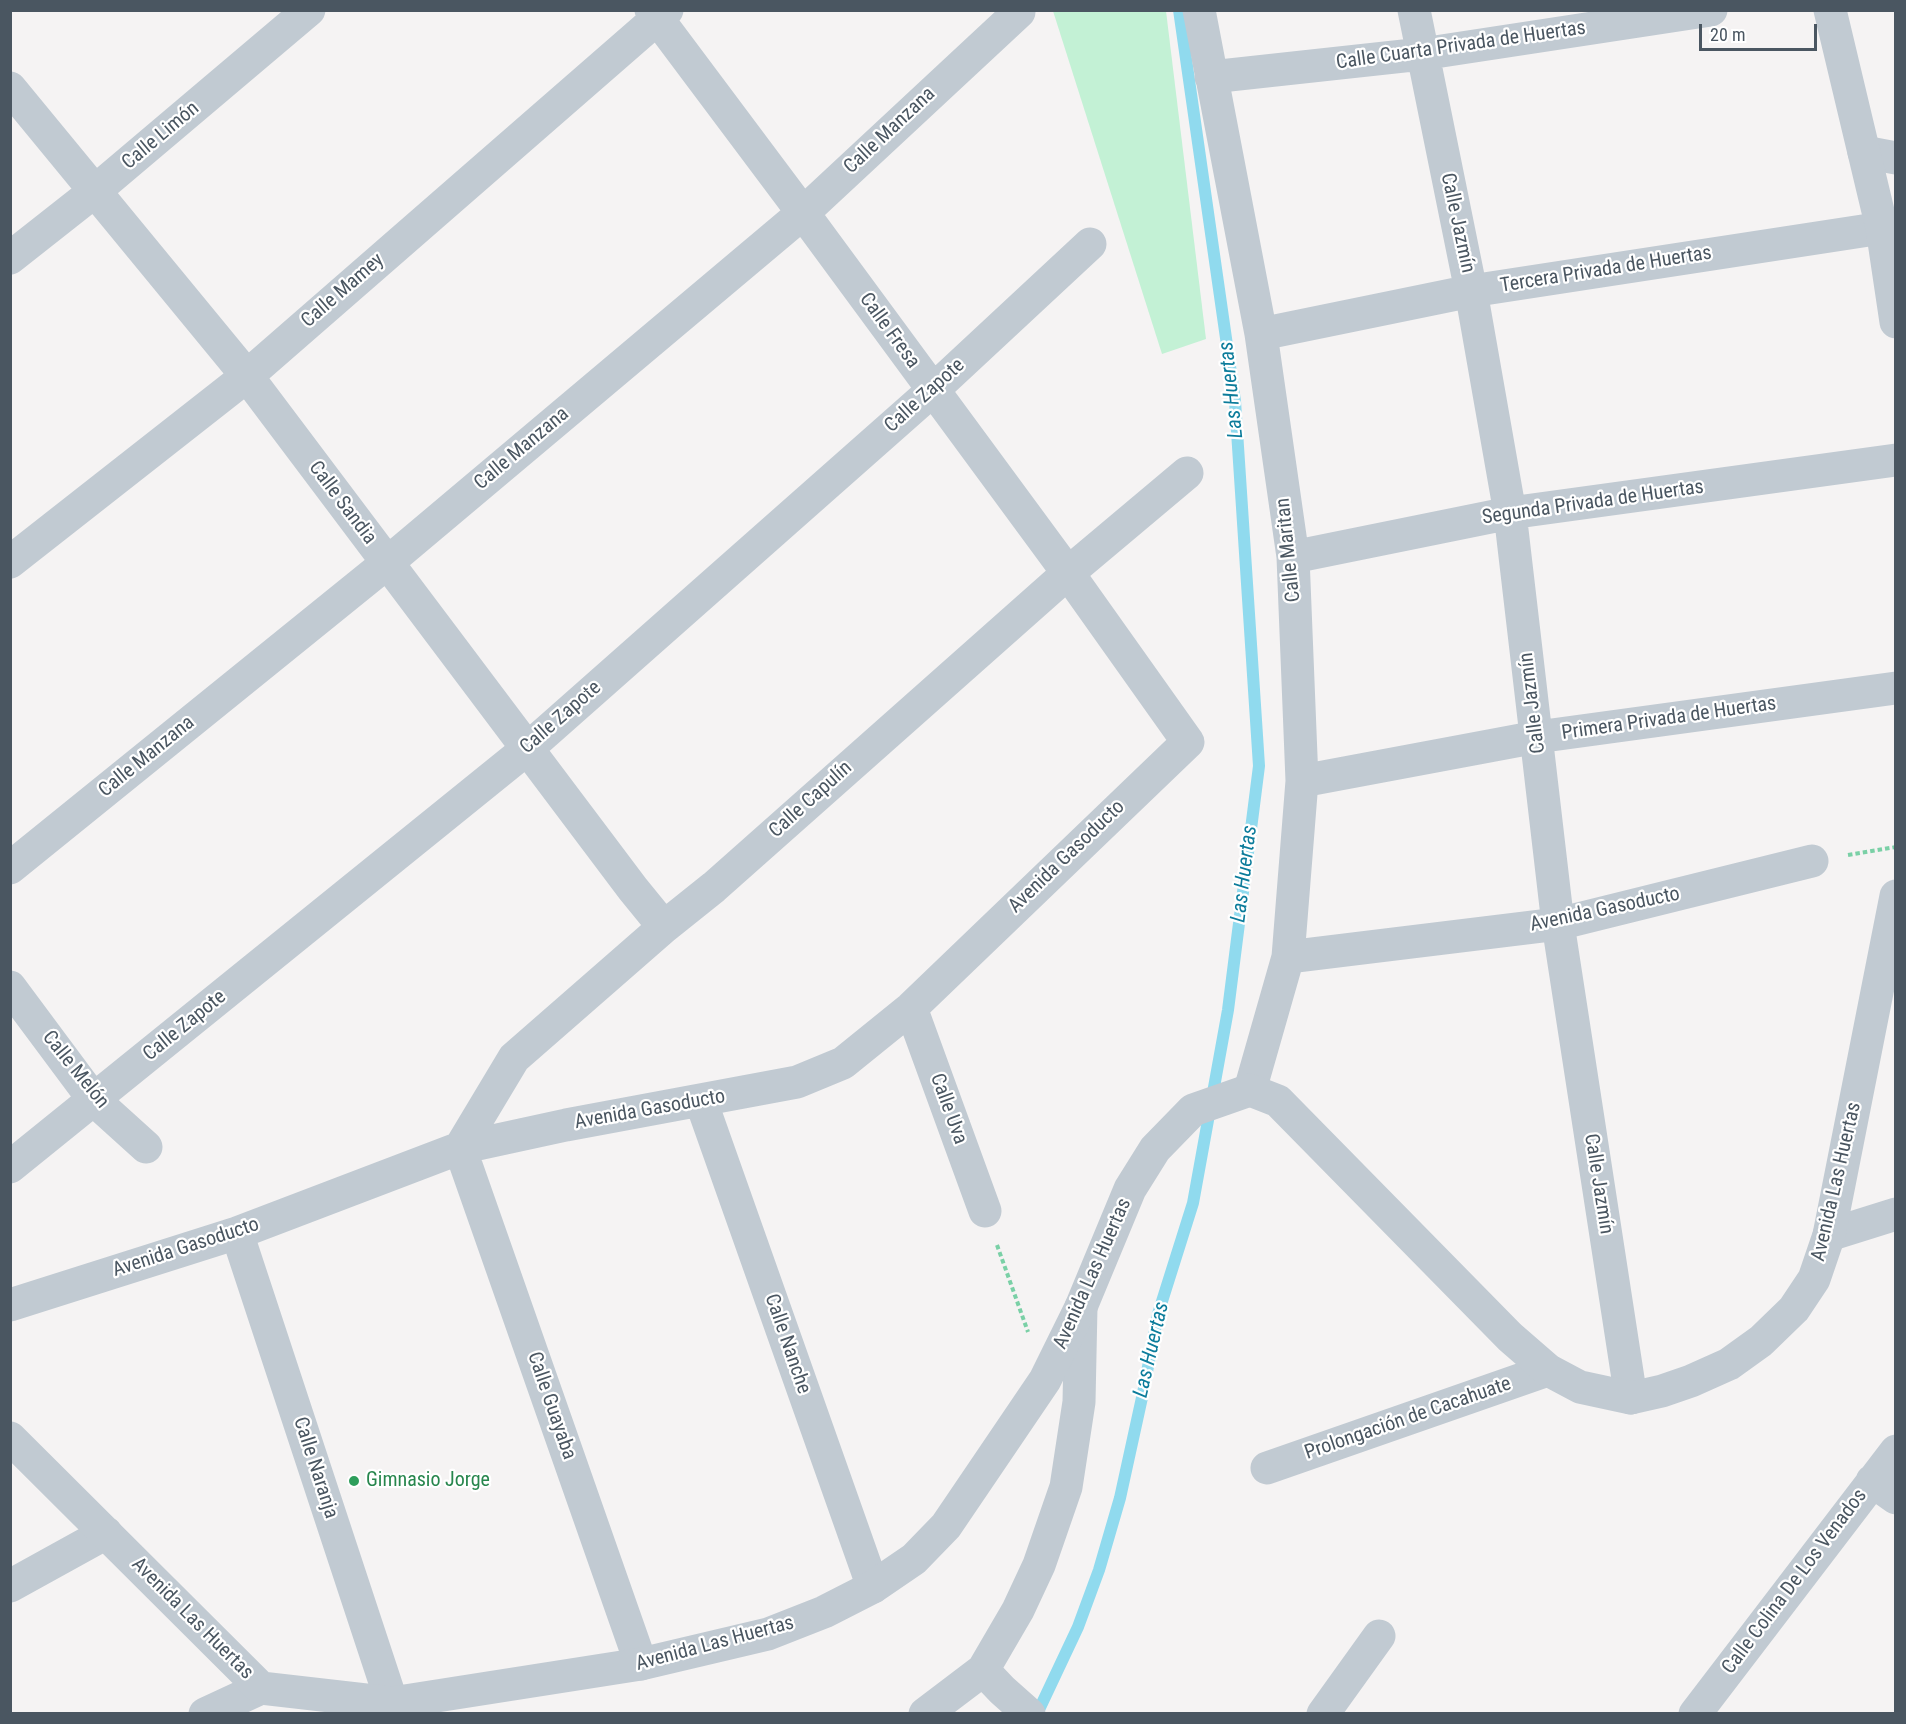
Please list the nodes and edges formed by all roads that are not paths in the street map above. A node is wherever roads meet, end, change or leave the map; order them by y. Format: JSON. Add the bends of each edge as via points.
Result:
{"nodes":[{"id":1,"x":309,"y":10,"type":"edge"},
{"id":2,"x":1198,"y":10,"type":"edge"},
{"id":3,"x":1414,"y":10,"type":"edge"},
{"id":4,"x":1711,"y":10,"type":"edge"},
{"id":5,"x":1830,"y":10,"type":"edge"},
{"id":6,"x":1020,"y":12,"type":"dead end"},
{"id":7,"x":658,"y":13,"type":"edge"},
{"id":8,"x":1422,"y":54,"type":"junction"},
{"id":9,"x":1211,"y":77,"type":"junction"},
{"id":10,"x":10,"y":88,"type":"edge"},
{"id":11,"x":1864,"y":152,"type":"junction"},
{"id":12,"x":1896,"y":158,"type":"edge"},
{"id":13,"x":95,"y":191,"type":"junction"},
{"id":14,"x":803,"y":213,"type":"junction"},
{"id":15,"x":1882,"y":228,"type":"junction"},
{"id":16,"x":1090,"y":244,"type":"dead end"},
{"id":17,"x":10,"y":258,"type":"edge"},
{"id":18,"x":1472,"y":291,"type":"junction"},
{"id":19,"x":1896,"y":322,"type":"edge"},
{"id":20,"x":1261,"y":334,"type":"junction"},
{"id":21,"x":247,"y":376,"type":"junction"},
{"id":22,"x":932,"y":391,"type":"junction"},
{"id":23,"x":1896,"y":460,"type":"edge"},
{"id":24,"x":1187,"y":473,"type":"dead end"},
{"id":25,"x":1510,"y":513,"type":"junction"},
{"id":26,"x":1293,"y":557,"type":"junction"},
{"id":27,"x":10,"y":562,"type":"edge"},
{"id":28,"x":387,"y":563,"type":"junction"},
{"id":29,"x":1068,"y":573,"type":"junction"},
{"id":30,"x":1896,"y":688,"type":"edge"},
{"id":31,"x":1537,"y":737,"type":"junction"},
{"id":32,"x":1188,"y":742,"type":"joint"},
{"id":33,"x":527,"y":749,"type":"junction"},
{"id":34,"x":1302,"y":781,"type":"junction"},
{"id":35,"x":1812,"y":861,"type":"road end"},
{"id":36,"x":10,"y":868,"type":"edge"},
{"id":37,"x":1896,"y":896,"type":"edge"},
{"id":38,"x":1558,"y":924,"type":"junction"},
{"id":39,"x":664,"y":927,"type":"junction"},
{"id":40,"x":1288,"y":957,"type":"junction"},
{"id":41,"x":10,"y":987,"type":"edge"},
{"id":42,"x":910,"y":1008,"type":"junction"},
{"id":43,"x":1244,"y":1092,"type":"junction"},
{"id":44,"x":94,"y":1100,"type":"junction"},
{"id":45,"x":701,"y":1101,"type":"junction"},
{"id":46,"x":146,"y":1147,"type":"dead end"},
{"id":47,"x":460,"y":1148,"type":"junction"},
{"id":48,"x":10,"y":1167,"type":"edge"},
{"id":49,"x":985,"y":1211,"type":"road end"},
{"id":50,"x":1896,"y":1214,"type":"edge"},
{"id":51,"x":237,"y":1233,"type":"junction"},
{"id":52,"x":1829,"y":1235,"type":"junction"},
{"id":53,"x":10,"y":1305,"type":"edge"},
{"id":54,"x":1081,"y":1307,"type":"junction"},
{"id":55,"x":1548,"y":1370,"type":"junction"},
{"id":56,"x":1631,"y":1398,"type":"junction"},
{"id":57,"x":10,"y":1438,"type":"edge"},
{"id":58,"x":1896,"y":1451,"type":"edge"},
{"id":59,"x":1267,"y":1468,"type":"dead end"},
{"id":60,"x":1884,"y":1489,"type":"edge"},
{"id":61,"x":106,"y":1533,"type":"junction"},
{"id":62,"x":10,"y":1586,"type":"edge"},
{"id":63,"x":873,"y":1587,"type":"junction"},
{"id":64,"x":1379,"y":1636,"type":"dead end"},
{"id":65,"x":641,"y":1664,"type":"junction"},
{"id":66,"x":993,"y":1680,"type":"junction"},
{"id":67,"x":261,"y":1688,"type":"junction"},
{"id":68,"x":392,"y":1703,"type":"junction"},
{"id":69,"x":205,"y":1713,"type":"edge"},
{"id":70,"x":925,"y":1713,"type":"edge"},
{"id":71,"x":1029,"y":1713,"type":"edge"},
{"id":72,"x":1323,"y":1713,"type":"edge"},
{"id":73,"x":1695,"y":1713,"type":"edge"}],
"edges":[{"from":1,"to":13,"type":"street","name":"Calle Limón"},
{"from":2,"to":9,"type":"street","name":"Calle Maritan"},
{"from":3,"to":8,"type":"street","name":"Calle Jazmín"},
{"from":4,"to":8,"type":"street","name":"Calle Cuarta Privada de Huertas"},
{"from":5,"to":11,"type":"street"},
{"from":6,"to":14,"type":"street","name":"Calle Manzana"},
{"from":7,"to":14,"type":"street","name":"Calle Fresa"},
{"from":7,"to":21,"type":"street","name":"Calle Mamey"},
{"from":8,"to":9,"type":"street","name":"Calle Cuarta Privada de Huertas"},
{"from":8,"to":18,"type":"street","name":"Calle Jazmín"},
{"from":9,"to":20,"type":"street","name":"Calle Maritan"},
{"from":10,"to":13,"type":"street","name":"Calle Sandia"},
{"from":11,"to":12,"type":"street"},
{"from":11,"to":15,"type":"street"},
{"from":13,"to":17,"type":"street","name":"Calle Limón"},
{"from":13,"to":21,"type":"street","name":"Calle Sandia"},
{"from":14,"to":22,"type":"street","name":"Calle Fresa"},
{"from":14,"to":28,"type":"street","name":"Calle Manzana"},
{"from":15,"to":18,"type":"street","name":"Tercera Privada de Huertas"},
{"from":15,"to":19,"type":"street"},
{"from":16,"to":22,"type":"street","name":"Calle Zapote"},
{"from":18,"to":20,"type":"street","name":"Tercera Privada de Huertas"},
{"from":18,"to":25,"type":"street","name":"Calle Jazmín"},
{"from":20,"to":26,"type":"street","name":"Calle Maritan"},
{"from":21,"to":27,"type":"street","name":"Calle Mamey"},
{"from":21,"to":28,"type":"street","name":"Calle Sandia"},
{"from":22,"to":29,"type":"street","name":"Calle Fresa"},
{"from":22,"to":33,"type":"street","name":"Calle Zapote"},
{"from":23,"to":25,"type":"street","name":"Segunda Privada de Huertas"},
{"from":24,"to":29,"type":"street","name":"Calle Capulín"},
{"from":25,"to":26,"type":"street","name":"Segunda Privada de Huertas"},
{"from":25,"to":31,"type":"street","name":"Calle Jazmín"},
{"from":26,"to":34,"type":"street","name":"Calle Maritan"},
{"from":28,"to":33,"type":"street","name":"Calle Sandia"},
{"from":28,"to":36,"type":"street","name":"Calle Manzana"},
{"from":29,"to":32,"type":"street","name":"Calle Fresa"},
{"from":29,"to":39,"type":"street","name":"Calle Capulín"},
{"from":30,"to":31,"type":"street","name":"Primera Privada de Huertas"},
{"from":31,"to":34,"type":"street","name":"Primera Privada de Huertas"},
{"from":31,"to":38,"type":"street","name":"Calle Jazmín"},
{"from":32,"to":42,"type":"street","name":"Avenida Gasoducto"},
{"from":33,"to":39,"type":"street","name":"Calle Sandia"},
{"from":33,"to":44,"type":"street","name":"Calle Zapote"},
{"from":34,"to":40,"type":"street","name":"Calle Maritan"},
{"from":35,"to":38,"type":"street","name":"Avenida Gasoducto"},
{"from":37,"to":52,"type":"street","name":"Avenida Las Huertas"},
{"from":38,"to":40,"type":"street","name":"Avenida Gasoducto"},
{"from":38,"to":56,"type":"street","name":"Calle Jazmín"},
{"from":39,"to":47,"type":"street","name":"Calle Capulín","via":[[514,1058]]},
{"from":40,"to":43,"type":"street","name":"Calle Maritan"},
{"from":41,"to":44,"type":"street","name":"Calle Melón"},
{"from":42,"to":45,"type":"street","name":"Avenida Gasoducto","via":[[843,1063],[797,1082]]},
{"from":42,"to":49,"type":"street","name":"Calle Uva"},
{"from":43,"to":54,"type":"street","name":"Avenida Las Huertas","via":[[1193,1110],[1155,1149],[1130,1189]]},
{"from":43,"to":55,"type":"street","name":"Avenida Las Huertas","via":[[1278,1101],[1510,1337]]},
{"from":44,"to":46,"type":"street","name":"Calle Melón"},
{"from":44,"to":48,"type":"street","name":"Calle Zapote"},
{"from":45,"to":47,"type":"street","name":"Avenida Gasoducto"},
{"from":45,"to":63,"type":"street","name":"Calle Nanche"},
{"from":47,"to":51,"type":"street","name":"Avenida Gasoducto"},
{"from":47,"to":65,"type":"street","name":"Calle Guayaba"},
{"from":50,"to":52,"type":"street"},
{"from":51,"to":53,"type":"street","name":"Avenida Gasoducto"},
{"from":51,"to":68,"type":"street","name":"Calle Naranja"},
{"from":52,"to":56,"type":"street","name":"Avenida Las Huertas","via":[[1814,1279],[1794,1309],[1761,1341],[1729,1364],[1691,1381]]},
{"from":54,"to":63,"type":"street","name":"Avenida Las Huertas","via":[[1045,1380],[946,1526],[914,1559]]},
{"from":54,"to":66,"type":"street","via":[[1079,1402],[1066,1487]]},
{"from":55,"to":56,"type":"street","name":"Avenida Las Huertas","via":[[1580,1387]]},
{"from":55,"to":59,"type":"street","name":"Prolongación de Cacahuate"},
{"from":57,"to":61,"type":"street","name":"Avenida Las Huertas"},
{"from":58,"to":60,"type":"street","name":"Calle Colina De Los Venados"},
{"from":60,"to":73,"type":"street","name":"Calle Colina De Los Venados"},
{"from":61,"to":62,"type":"street"},
{"from":61,"to":67,"type":"street","name":"Avenida Las Huertas"},
{"from":63,"to":65,"type":"street","name":"Avenida Las Huertas","via":[[768,1634]]},
{"from":64,"to":72,"type":"street"},
{"from":65,"to":68,"type":"street","name":"Avenida Las Huertas"},
{"from":66,"to":70,"type":"street"},
{"from":66,"to":71,"type":"street"},
{"from":67,"to":68,"type":"street","name":"Avenida Las Huertas"},
{"from":67,"to":69,"type":"street"}]}
